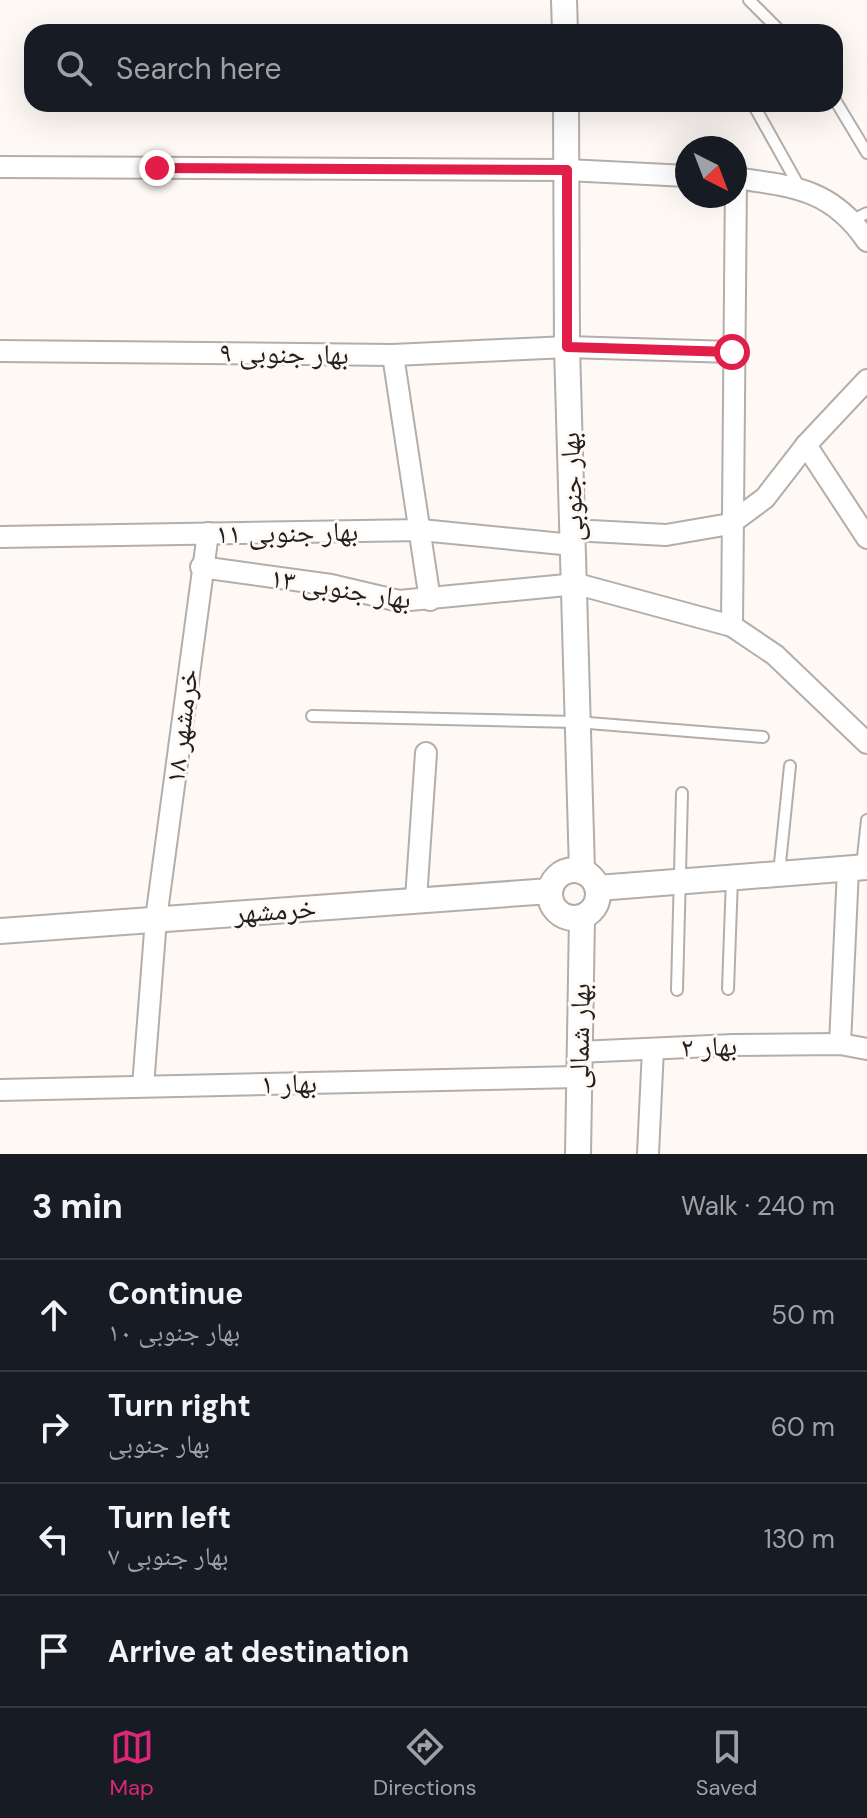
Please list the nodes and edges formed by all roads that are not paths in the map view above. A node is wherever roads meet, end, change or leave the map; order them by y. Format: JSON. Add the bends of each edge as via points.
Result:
{"nodes":[{"id":1,"x":564,"y":0,"type":"edge"},
{"id":2,"x":749,"y":0,"type":"edge"},
{"id":3,"x":565,"y":24,"type":"edge"},
{"id":4,"x":773,"y":24,"type":"edge"},
{"id":5,"x":566,"y":112,"type":"edge"},
{"id":6,"x":757,"y":112,"type":"edge"},
{"id":7,"x":842,"y":112,"type":"edge"},
{"id":8,"x":867,"y":153,"type":"edge"},
{"id":9,"x":0,"y":167,"type":"edge"},
{"id":10,"x":567,"y":170,"type":"junction"},
{"id":11,"x":675,"y":175,"type":"edge"},
{"id":12,"x":747,"y":180,"type":"edge"},
{"id":13,"x":800,"y":188,"type":"junction"},
{"id":14,"x":734,"y":208,"type":"edge"},
{"id":15,"x":859,"y":217,"type":"edge"},
{"id":16,"x":867,"y":241,"type":"edge"},
{"id":17,"x":567,"y":347,"type":"junction"},
{"id":18,"x":0,"y":351,"type":"edge"},
{"id":19,"x":732,"y":352,"type":"junction"},
{"id":20,"x":393,"y":355,"type":"junction"},
{"id":21,"x":867,"y":380,"type":"edge"},
{"id":22,"x":806,"y":445,"type":"junction"},
{"id":23,"x":730,"y":524,"type":"junction"},
{"id":24,"x":421,"y":530,"type":"junction"},
{"id":25,"x":208,"y":533,"type":"junction"},
{"id":26,"x":0,"y":537,"type":"edge"},
{"id":27,"x":572,"y":537,"type":"junction"},
{"id":28,"x":867,"y":538,"type":"edge"},
{"id":29,"x":201,"y":567,"type":"junction"},
{"id":30,"x":577,"y":584,"type":"junction"},
{"id":31,"x":430,"y":600,"type":"junction"},
{"id":32,"x":732,"y":626,"type":"junction"},
{"id":33,"x":312,"y":716,"type":"dead end"},
{"id":34,"x":576,"y":722,"type":"junction"},
{"id":35,"x":763,"y":737,"type":"dead end"},
{"id":36,"x":867,"y":743,"type":"edge"},
{"id":37,"x":426,"y":753,"type":"dead end"},
{"id":38,"x":790,"y":766,"type":"dead end"},
{"id":39,"x":682,"y":793,"type":"dead end"},
{"id":40,"x":867,"y":820,"type":"edge"},
{"id":41,"x":859,"y":868,"type":"edge"},
{"id":42,"x":779,"y":873,"type":"junction"},
{"id":43,"x":732,"y":876,"type":"junction"},
{"id":44,"x":590,"y":879,"type":"junction"},
{"id":45,"x":680,"y":880,"type":"junction"},
{"id":46,"x":550,"y":891,"type":"junction"},
{"id":47,"x":416,"y":899,"type":"junction"},
{"id":48,"x":582,"y":918,"type":"junction"},
{"id":49,"x":156,"y":919,"type":"junction"},
{"id":50,"x":0,"y":931,"type":"edge"},
{"id":51,"x":728,"y":989,"type":"dead end"},
{"id":52,"x":677,"y":990,"type":"dead end"},
{"id":53,"x":840,"y":1044,"type":"junction"},
{"id":54,"x":653,"y":1049,"type":"junction"},
{"id":55,"x":867,"y":1049,"type":"edge"},
{"id":56,"x":578,"y":1052,"type":"junction"},
{"id":57,"x":578,"y":1077,"type":"junction"},
{"id":58,"x":143,"y":1086,"type":"junction"},
{"id":59,"x":0,"y":1090,"type":"edge"},
{"id":60,"x":578,"y":1154,"type":"edge"},
{"id":61,"x":648,"y":1154,"type":"edge"}],
"edges":[{"from":1,"to":3,"type":"street"},
{"from":2,"to":4,"type":"lane"},
{"from":5,"to":10,"type":"street","name":"بهار جنوبی"},
{"from":6,"to":13,"type":"lane"},
{"from":7,"to":8,"type":"lane"},
{"from":9,"to":10,"type":"street"},
{"from":10,"to":11,"type":"street"},
{"from":10,"to":17,"type":"street","name":"بهار جنوبی"},
{"from":12,"to":13,"type":"street"},
{"from":13,"to":15,"type":"street"},
{"from":14,"to":19,"type":"street"},
{"from":15,"to":16,"type":"street"},
{"from":17,"to":19,"type":"street","name":"بهار جنوبی ۹"},
{"from":17,"to":20,"type":"street","name":"بهار جنوبی ۹"},
{"from":17,"to":27,"type":"street","name":"بهار جنوبی"},
{"from":18,"to":20,"type":"street","name":"بهار جنوبی ۹"},
{"from":19,"to":23,"type":"street"},
{"from":20,"to":24,"type":"street"},
{"from":21,"to":22,"type":"street"},
{"from":22,"to":23,"type":"street","via":[[765,498]]},
{"from":22,"to":28,"type":"street"},
{"from":23,"to":27,"type":"street","name":"بهار جنوبی ۱۱","via":[[666,535]]},
{"from":23,"to":32,"type":"street"},
{"from":24,"to":25,"type":"street","name":"بهار جنوبی ۱۱"},
{"from":24,"to":27,"type":"street","name":"بهار جنوبی ۱۱"},
{"from":24,"to":31,"type":"street"},
{"from":25,"to":26,"type":"street","name":"بهار جنوبی ۱۱"},
{"from":25,"to":29,"type":"street","name":"خرمشهر ۱۸"},
{"from":27,"to":30,"type":"street","name":"بهار جنوبی"},
{"from":29,"to":31,"type":"street","name":"بهار جنوبی ۱۳","via":[[331,585],[399,601]]},
{"from":29,"to":49,"type":"street","name":"خرمشهر ۱۸"},
{"from":30,"to":31,"type":"street","name":"بهار جنوبی ۱۳"},
{"from":30,"to":32,"type":"street"},
{"from":30,"to":34,"type":"street","name":"بهار جنوبی"},
{"from":32,"to":36,"type":"street","via":[[775,655]]},
{"from":33,"to":34,"type":"lane"},
{"from":34,"to":35,"type":"lane"},
{"from":34,"to":44,"type":"street","name":"بهار جنوبی"},
{"from":37,"to":47,"type":"street"},
{"from":38,"to":42,"type":"lane"},
{"from":39,"to":45,"type":"lane"},
{"from":40,"to":41,"type":"lane"},
{"from":41,"to":42,"type":"street"},
{"from":41,"to":53,"type":"street"},
{"from":42,"to":43,"type":"street"},
{"from":43,"to":45,"type":"street"},
{"from":43,"to":51,"type":"lane"},
{"from":44,"to":45,"type":"street"},
{"from":44,"to":46,"type":"street","via":[[561,874]]},
{"from":44,"to":48,"type":"street","via":[[596,906]]},
{"from":45,"to":52,"type":"lane"},
{"from":46,"to":47,"type":"street","name":"خرمشهر"},
{"from":46,"to":48,"type":"street","via":[[562,916]]},
{"from":47,"to":49,"type":"street","name":"خرمشهر"},
{"from":48,"to":56,"type":"street","name":"بهار شمالی"},
{"from":49,"to":50,"type":"street","name":"خرمشهر"},
{"from":49,"to":58,"type":"street","name":"خرمشهر ۱۸"},
{"from":53,"to":54,"type":"street","name":"بهار ۲"},
{"from":53,"to":55,"type":"street","name":"بهار ۲"},
{"from":54,"to":56,"type":"street","name":"بهار ۲"},
{"from":54,"to":61,"type":"street"},
{"from":56,"to":57,"type":"street","name":"بهار شمالی"},
{"from":57,"to":58,"type":"street","name":"بهار ۱"},
{"from":57,"to":60,"type":"street","name":"بهار شمالی"},
{"from":58,"to":59,"type":"street","name":"بهار ۱"}]}
